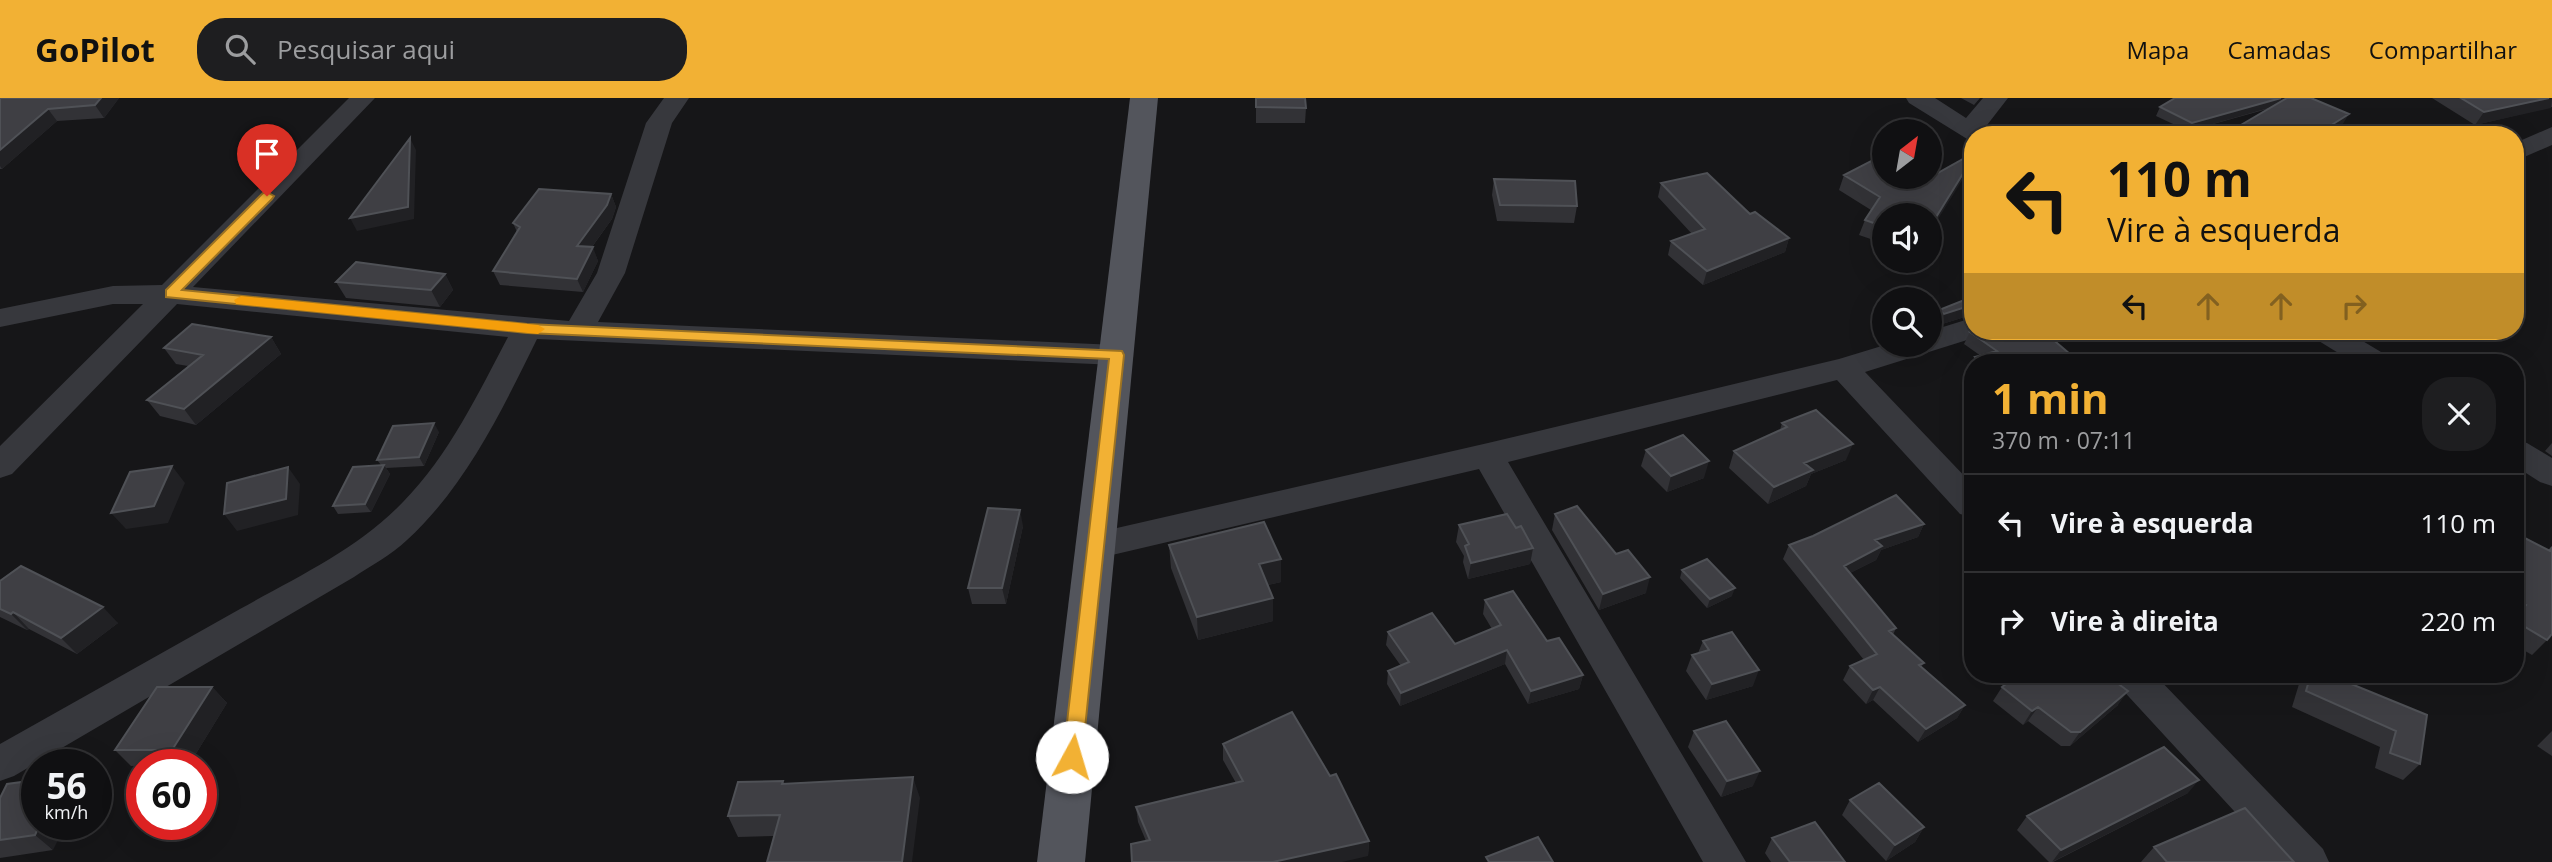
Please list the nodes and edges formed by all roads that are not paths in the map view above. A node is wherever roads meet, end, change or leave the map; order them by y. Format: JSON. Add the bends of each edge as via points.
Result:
{"nodes":[{"id":1,"x":363,"y":98,"type":"edge"},
{"id":2,"x":677,"y":98,"type":"edge"},
{"id":3,"x":1144,"y":98,"type":"edge"},
{"id":4,"x":1918,"y":98,"type":"edge"},
{"id":5,"x":1996,"y":98,"type":"edge"},
{"id":6,"x":1977,"y":126,"type":"edge"},
{"id":7,"x":1964,"y":128,"type":"edge"},
{"id":8,"x":2552,"y":135,"type":"edge"},
{"id":9,"x":2524,"y":149,"type":"edge"},
{"id":10,"x":171,"y":293,"type":"junction"},
{"id":11,"x":0,"y":318,"type":"edge"},
{"id":12,"x":527,"y":329,"type":"junction"},
{"id":13,"x":1964,"y":330,"type":"edge"},
{"id":14,"x":578,"y":331,"type":"junction"},
{"id":15,"x":1942,"y":337,"type":"edge"},
{"id":16,"x":2340,"y":340,"type":"edge"},
{"id":17,"x":2362,"y":354,"type":"edge"},
{"id":18,"x":1116,"y":355,"type":"junction"},
{"id":19,"x":1879,"y":357,"type":"edge"},
{"id":20,"x":1844,"y":368,"type":"junction"},
{"id":21,"x":1488,"y":455,"type":"junction"},
{"id":22,"x":2524,"y":456,"type":"edge"},
{"id":23,"x":0,"y":466,"type":"edge"},
{"id":24,"x":2552,"y":474,"type":"edge"},
{"id":25,"x":1964,"y":496,"type":"edge"},
{"id":26,"x":1095,"y":546,"type":"junction"},
{"id":27,"x":2139,"y":683,"type":"edge"},
{"id":28,"x":0,"y":764,"type":"edge"},
{"id":29,"x":1061,"y":862,"type":"edge"},
{"id":30,"x":1725,"y":862,"type":"edge"},
{"id":31,"x":2308,"y":862,"type":"edge"}],
"edges":[{"from":1,"to":10,"type":"street"},
{"from":2,"to":14,"type":"street","via":[[659,123],[611,273]]},
{"from":3,"to":18,"type":"main road"},
{"from":4,"to":7,"type":"street"},
{"from":5,"to":6,"type":"street"},
{"from":8,"to":9,"type":"street"},
{"from":10,"to":11,"type":"street","via":[[113,295]]},
{"from":10,"to":12,"type":"street"},
{"from":10,"to":23,"type":"street"},
{"from":12,"to":14,"type":"street"},
{"from":12,"to":28,"type":"street","via":[[467,445],[423,503],[392,533],[342,568]]},
{"from":13,"to":15,"type":"street"},
{"from":14,"to":18,"type":"street"},
{"from":16,"to":17,"type":"street"},
{"from":18,"to":26,"type":"main road"},
{"from":19,"to":20,"type":"street"},
{"from":20,"to":21,"type":"street"},
{"from":20,"to":25,"type":"street"},
{"from":21,"to":26,"type":"street"},
{"from":21,"to":30,"type":"street"},
{"from":22,"to":24,"type":"street"},
{"from":26,"to":29,"type":"main road"},
{"from":27,"to":31,"type":"street"}]}
